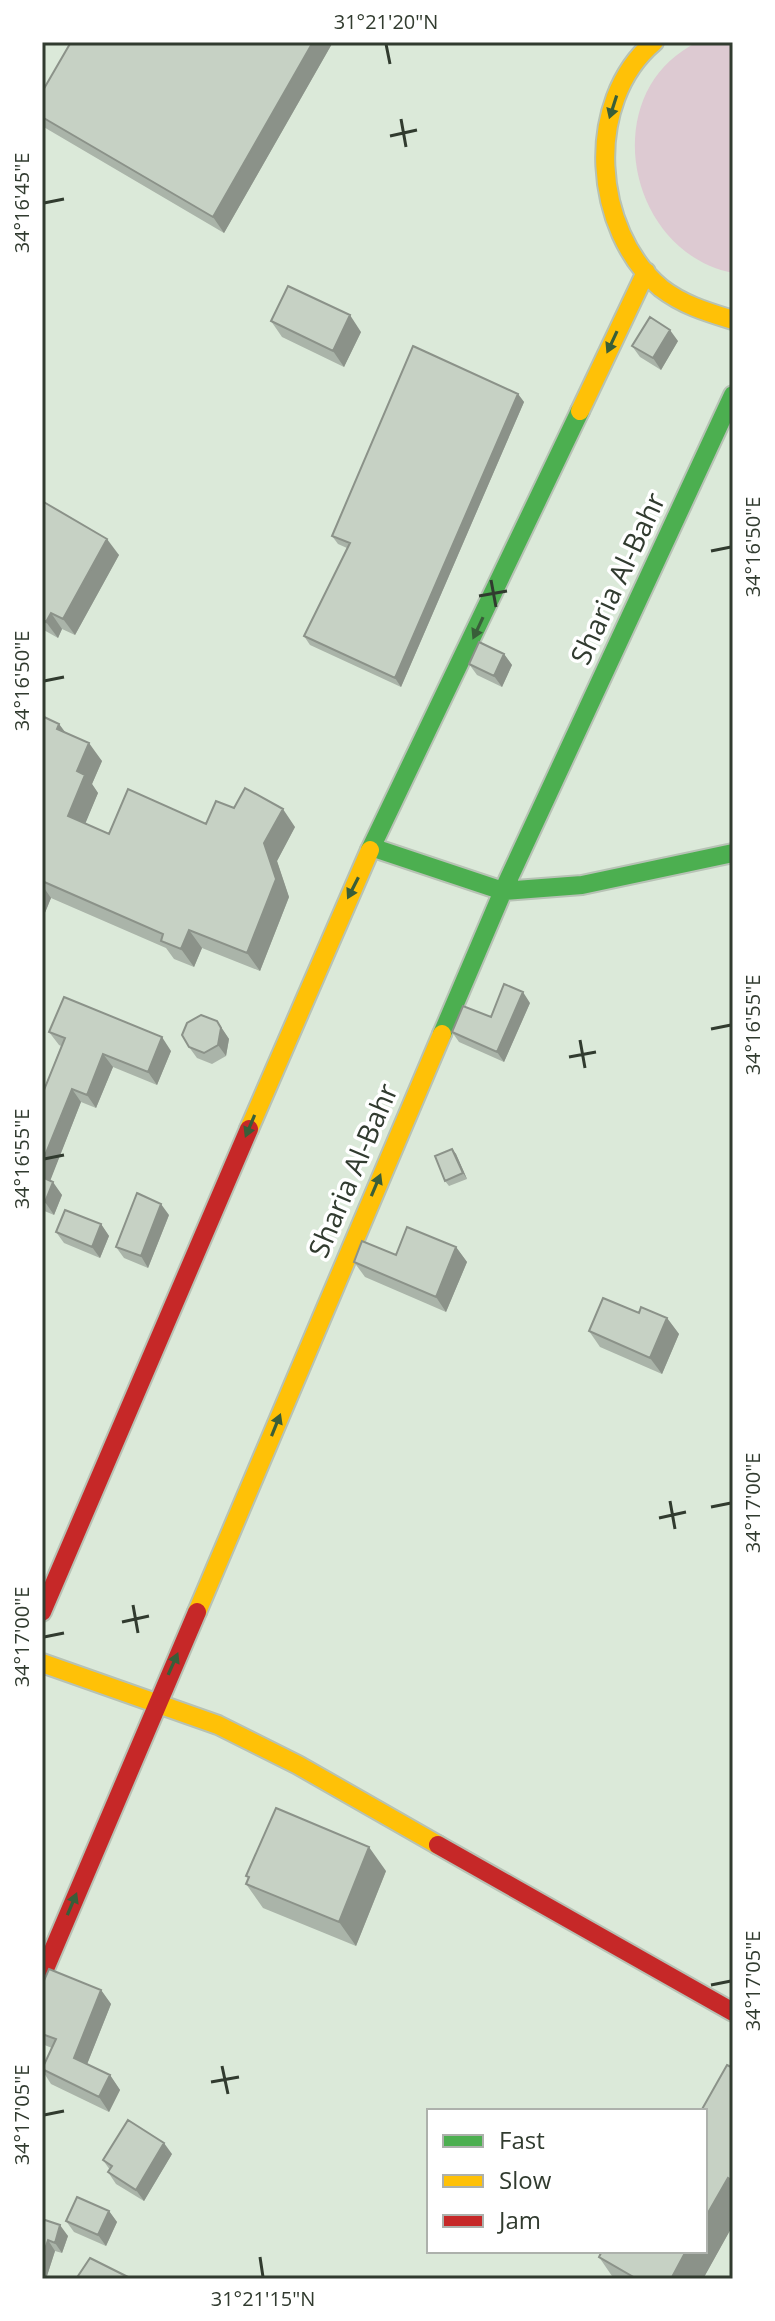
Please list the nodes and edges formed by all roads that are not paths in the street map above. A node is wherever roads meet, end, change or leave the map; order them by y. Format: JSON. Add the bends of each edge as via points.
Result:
{"nodes":[{"id":1,"x":654,"y":42,"type":"edge"},
{"id":2,"x":646,"y":272,"type":"junction"},
{"id":3,"x":733,"y":320,"type":"edge"},
{"id":4,"x":733,"y":395,"type":"edge"},
{"id":5,"x":374,"y":848,"type":"junction"},
{"id":6,"x":733,"y":853,"type":"edge"},
{"id":7,"x":503,"y":891,"type":"junction"},
{"id":8,"x":42,"y":1612,"type":"edge"},
{"id":9,"x":42,"y":1663,"type":"edge"},
{"id":10,"x":156,"y":1701,"type":"junction"},
{"id":11,"x":42,"y":1976,"type":"edge"},
{"id":12,"x":733,"y":2012,"type":"edge"}],
"edges":[{"from":1,"to":2,"type":"main road","one_way":true,"via":[[620,87],[605,134],[604,183],[618,231]]},
{"from":2,"to":3,"type":"main road","via":[[680,300]]},
{"from":2,"to":5,"type":"main road","one_way":true},
{"from":4,"to":7,"type":"main road","name":"Sharia Al-Bahr"},
{"from":5,"to":7,"type":"main road"},
{"from":5,"to":8,"type":"main road","one_way":true,"via":[[341,913]]},
{"from":6,"to":7,"type":"main road","via":[[582,885]]},
{"from":10,"to":7,"type":"main road","name":"Sharia Al-Bahr","one_way":true},
{"from":9,"to":10,"type":"main road"},
{"from":11,"to":10,"type":"main road","name":"Sharia Al-Bahr","one_way":true},
{"from":10,"to":12,"type":"main road","via":[[298,1765]]}]}
